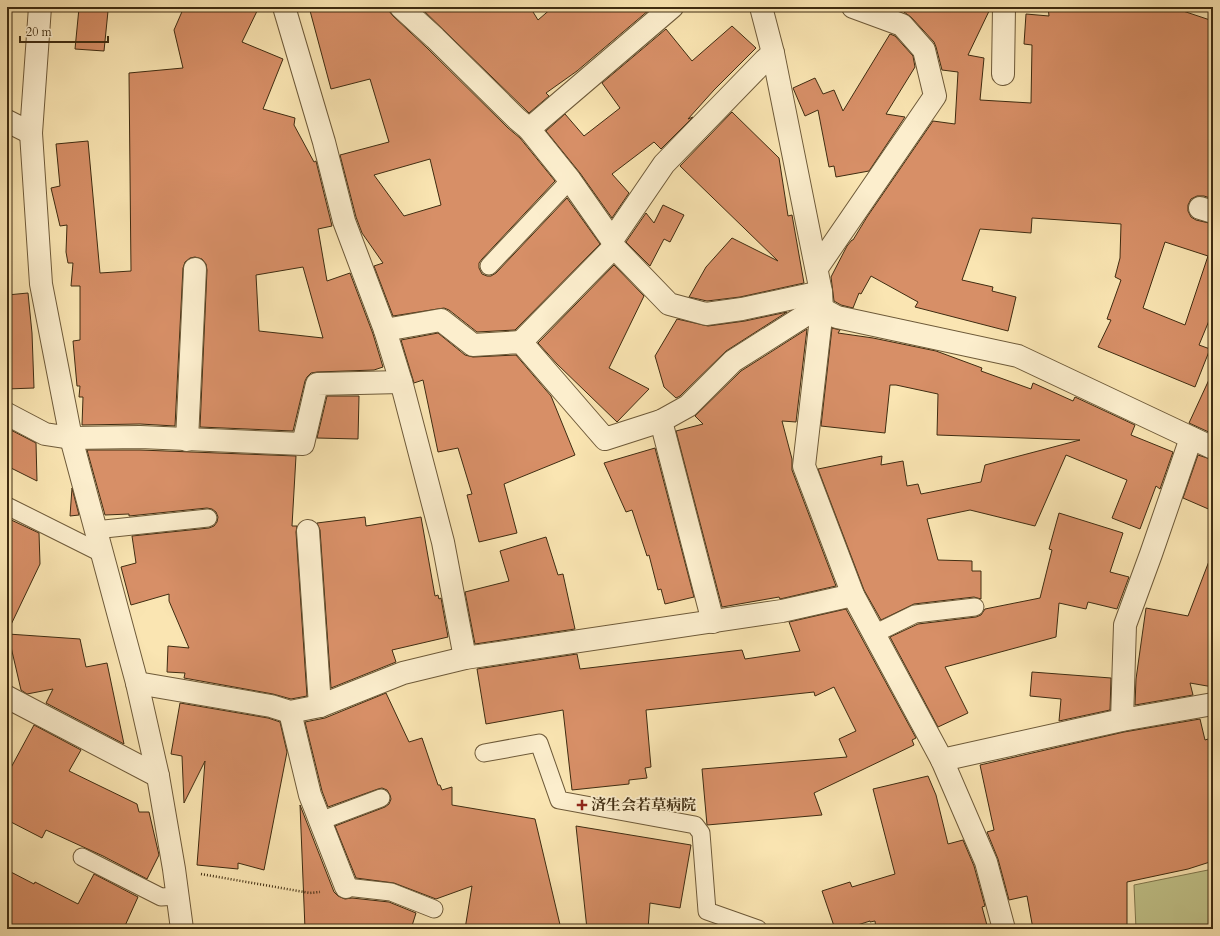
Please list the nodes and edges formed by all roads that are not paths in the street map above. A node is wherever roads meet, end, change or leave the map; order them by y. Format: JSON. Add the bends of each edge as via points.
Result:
{"nodes":[{"id":1,"x":40,"y":7,"type":"edge"},
{"id":2,"x":284,"y":7,"type":"edge"},
{"id":3,"x":401,"y":7,"type":"edge"},
{"id":4,"x":672,"y":7,"type":"edge"},
{"id":5,"x":761,"y":7,"type":"edge"},
{"id":6,"x":853,"y":7,"type":"edge"},
{"id":7,"x":1004,"y":7,"type":"edge"},
{"id":8,"x":773,"y":53,"type":"junction"},
{"id":9,"x":1003,"y":74,"type":"dead end"},
{"id":10,"x":7,"y":121,"type":"edge"},
{"id":11,"x":529,"y":129,"type":"junction"},
{"id":12,"x":31,"y":133,"type":"junction"},
{"id":13,"x":570,"y":180,"type":"junction"},
{"id":14,"x":613,"y":244,"type":"junction"},
{"id":15,"x":489,"y":266,"type":"dead end"},
{"id":16,"x":817,"y":268,"type":"junction"},
{"id":17,"x":195,"y":269,"type":"dead end"},
{"id":18,"x":822,"y":300,"type":"junction"},
{"id":19,"x":385,"y":330,"type":"junction"},
{"id":20,"x":521,"y":342,"type":"junction"},
{"id":21,"x":400,"y":382,"type":"junction"},
{"id":22,"x":7,"y":414,"type":"edge"},
{"id":23,"x":661,"y":421,"type":"junction"},
{"id":24,"x":71,"y":438,"type":"junction"},
{"id":25,"x":1191,"y":438,"type":"junction"},
{"id":26,"x":187,"y":440,"type":"junction"},
{"id":27,"x":1213,"y":448,"type":"edge"},
{"id":28,"x":7,"y":506,"type":"edge"},
{"id":29,"x":208,"y":518,"type":"dead end"},
{"id":30,"x":95,"y":530,"type":"junction"},
{"id":31,"x":308,"y":531,"type":"dead end"},
{"id":32,"x":101,"y":553,"type":"junction"},
{"id":33,"x":853,"y":595,"type":"junction"},
{"id":34,"x":975,"y":607,"type":"dead end"},
{"id":35,"x":713,"y":622,"type":"junction"},
{"id":36,"x":874,"y":634,"type":"junction"},
{"id":37,"x":465,"y":658,"type":"junction"},
{"id":38,"x":136,"y":683,"type":"junction"},
{"id":39,"x":7,"y":697,"type":"edge"},
{"id":40,"x":1213,"y":704,"type":"edge"},
{"id":41,"x":320,"y":706,"type":"junction"},
{"id":42,"x":290,"y":712,"type":"junction"},
{"id":43,"x":1122,"y":720,"type":"junction"},
{"id":44,"x":484,"y":753,"type":"dead end"},
{"id":45,"x":942,"y":760,"type":"junction"},
{"id":46,"x":158,"y":776,"type":"junction"},
{"id":47,"x":381,"y":798,"type":"dead end"},
{"id":48,"x":320,"y":821,"type":"junction"},
{"id":49,"x":82,"y":857,"type":"dead end"},
{"id":50,"x":346,"y":887,"type":"joint"},
{"id":51,"x":178,"y":896,"type":"junction"},
{"id":52,"x":434,"y":909,"type":"dead end"},
{"id":53,"x":182,"y":929,"type":"edge"},
{"id":54,"x":758,"y":929,"type":"edge"},
{"id":55,"x":1004,"y":929,"type":"edge"}],
"edges":[{"from":1,"to":12,"type":"street"},
{"from":2,"to":19,"type":"street","via":[[324,142],[344,221]]},
{"from":3,"to":11,"type":"street"},
{"from":4,"to":11,"type":"street"},
{"from":5,"to":8,"type":"street"},
{"from":6,"to":16,"type":"street","via":[[902,25],[924,50],[935,96]]},
{"from":7,"to":9,"type":"street"},
{"from":8,"to":14,"type":"street","via":[[664,164]]},
{"from":8,"to":16,"type":"street"},
{"from":10,"to":12,"type":"street"},
{"from":11,"to":13,"type":"street"},
{"from":12,"to":24,"type":"street","via":[[41,284]]},
{"from":13,"to":14,"type":"street"},
{"from":13,"to":15,"type":"lane"},
{"from":14,"to":18,"type":"street","via":[[669,304],[706,314]]},
{"from":14,"to":20,"type":"street"},
{"from":16,"to":18,"type":"street"},
{"from":17,"to":26,"type":"street"},
{"from":18,"to":23,"type":"street","via":[[812,311],[733,361],[688,406]]},
{"from":18,"to":25,"type":"street","via":[[837,317],[1018,356]]},
{"from":18,"to":33,"type":"street","via":[[804,466]]},
{"from":19,"to":20,"type":"street","via":[[441,320],[473,345]]},
{"from":19,"to":21,"type":"street"},
{"from":20,"to":23,"type":"street","via":[[605,439]]},
{"from":21,"to":26,"type":"street","via":[[317,384],[302,444]]},
{"from":21,"to":37,"type":"street","via":[[443,542]]},
{"from":22,"to":24,"type":"street","via":[[45,434]]},
{"from":23,"to":35,"type":"street"},
{"from":24,"to":26,"type":"street","via":[[140,437]]},
{"from":24,"to":30,"type":"street"},
{"from":25,"to":27,"type":"street"},
{"from":25,"to":43,"type":"street","via":[[1125,625]]},
{"from":28,"to":32,"type":"lane"},
{"from":29,"to":30,"type":"lane"},
{"from":30,"to":32,"type":"street"},
{"from":31,"to":41,"type":"street"},
{"from":32,"to":38,"type":"street"},
{"from":33,"to":35,"type":"street","via":[[782,611]]},
{"from":33,"to":36,"type":"street"},
{"from":34,"to":36,"type":"lane","via":[[915,614]]},
{"from":35,"to":37,"type":"street"},
{"from":36,"to":45,"type":"street"},
{"from":37,"to":41,"type":"street","via":[[403,673]]},
{"from":38,"to":42,"type":"street","via":[[271,706]]},
{"from":38,"to":46,"type":"street"},
{"from":39,"to":46,"type":"street"},
{"from":40,"to":43,"type":"street"},
{"from":41,"to":42,"type":"street"},
{"from":42,"to":48,"type":"street","via":[[310,794]]},
{"from":43,"to":45,"type":"street"},
{"from":44,"to":54,"type":"lane","via":[[539,743],[559,800],[695,825],[701,832],[707,911]]},
{"from":45,"to":55,"type":"street","via":[[986,862]]},
{"from":46,"to":51,"type":"street"},
{"from":47,"to":48,"type":"lane"},
{"from":48,"to":50,"type":"street"},
{"from":49,"to":51,"type":"lane","via":[[161,897]]},
{"from":50,"to":52,"type":"lane","via":[[391,892]]},
{"from":51,"to":53,"type":"street"}]}
